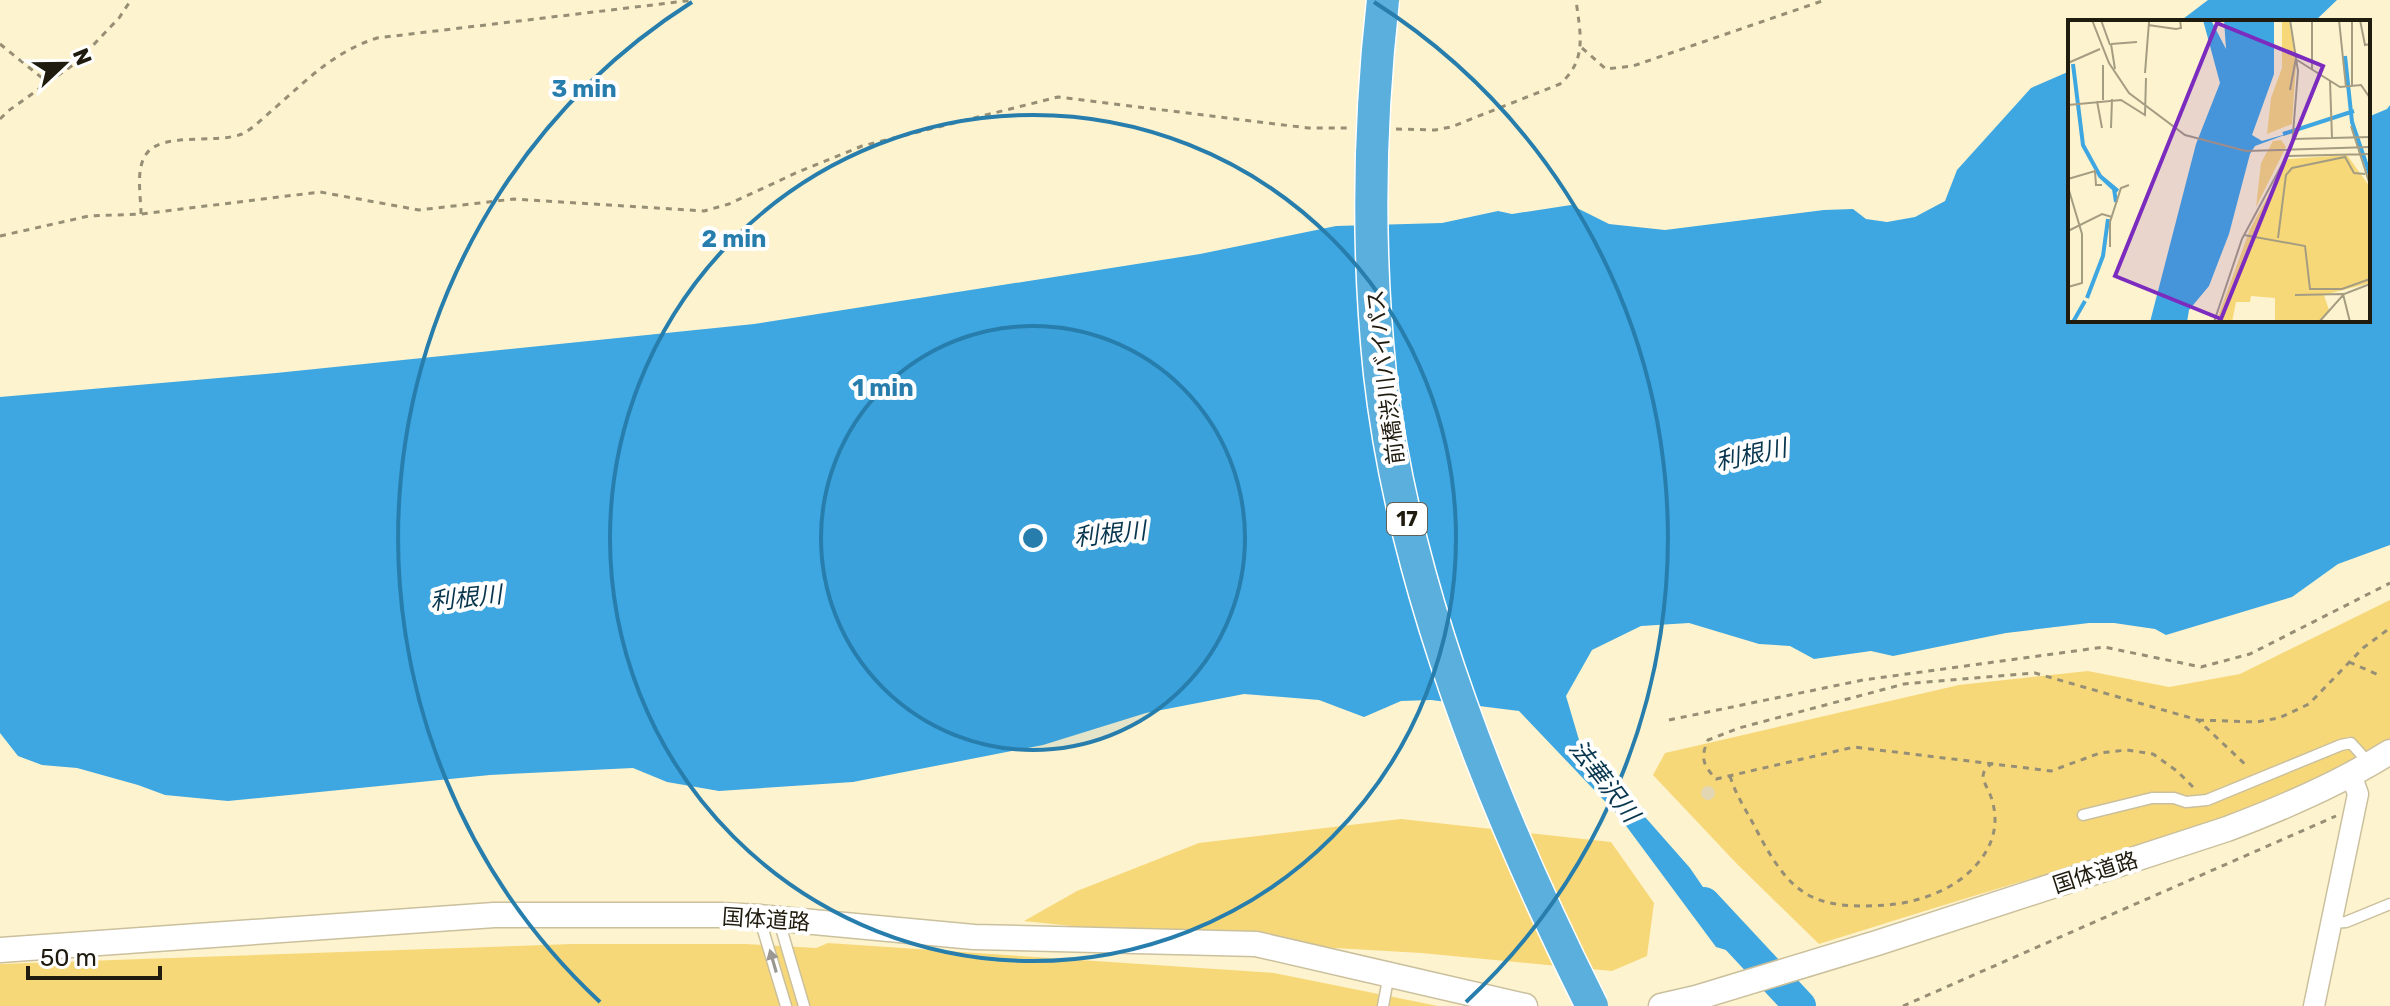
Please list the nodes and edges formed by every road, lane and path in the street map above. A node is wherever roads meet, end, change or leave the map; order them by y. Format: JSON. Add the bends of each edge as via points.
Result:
{"nodes":[{"id":1,"x":131,"y":0,"type":"edge"},
{"id":2,"x":694,"y":0,"type":"edge"},
{"id":3,"x":1383,"y":0,"type":"edge"},
{"id":4,"x":1576,"y":0,"type":"edge"},
{"id":5,"x":1825,"y":0,"type":"edge"},
{"id":6,"x":1,"y":45,"type":"edge"},
{"id":7,"x":1582,"y":48,"type":"junction"},
{"id":8,"x":47,"y":82,"type":"junction"},
{"id":9,"x":0,"y":119,"type":"edge"},
{"id":10,"x":1355,"y":128,"type":"dead end"},
{"id":11,"x":1387,"y":129,"type":"dead end"},
{"id":12,"x":141,"y":214,"type":"junction"},
{"id":13,"x":0,"y":236,"type":"edge"},
{"id":14,"x":2390,"y":583,"type":"edge"},
{"id":15,"x":2390,"y":628,"type":"edge"},
{"id":16,"x":2349,"y":662,"type":"junction"},
{"id":17,"x":2381,"y":676,"type":"dead end"},
{"id":18,"x":1669,"y":720,"type":"dead end"},
{"id":19,"x":2198,"y":720,"type":"junction"},
{"id":20,"x":1993,"y":763,"type":"junction"},
{"id":21,"x":2370,"y":764,"type":"edge"},
{"id":22,"x":1730,"y":776,"type":"junction"},
{"id":23,"x":2258,"y":779,"type":"junction"},
{"id":24,"x":2207,"y":800,"type":"junction"},
{"id":25,"x":2355,"y":811,"type":"junction"},
{"id":26,"x":2083,"y":815,"type":"dead end"},
{"id":27,"x":2390,"y":904,"type":"edge"},
{"id":28,"x":769,"y":918,"type":"junction"},
{"id":29,"x":2332,"y":923,"type":"junction"},
{"id":30,"x":0,"y":950,"type":"edge"},
{"id":31,"x":1389,"y":974,"type":"junction"},
{"id":32,"x":1698,"y":1002,"type":"edge"},
{"id":33,"x":786,"y":1006,"type":"edge"},
{"id":34,"x":804,"y":1006,"type":"edge"},
{"id":35,"x":1383,"y":1006,"type":"edge"},
{"id":36,"x":1525,"y":1006,"type":"edge"},
{"id":37,"x":1592,"y":1006,"type":"edge"},
{"id":38,"x":1661,"y":1006,"type":"edge"},
{"id":39,"x":1903,"y":1006,"type":"edge"},
{"id":40,"x":2314,"y":1006,"type":"edge"}],
"edges":[{"from":1,"to":8,"type":"path","via":[[77,62]]},
{"from":2,"to":12,"type":"path","via":[[377,38],[357,45],[335,56],[240,135],[159,144],[147,152],[141,164]]},
{"from":3,"to":37,"type":"highway","name":"前橋渋川バイパス","number":"17","bridge":true,"via":[[1373,109],[1371,235],[1380,375],[1397,479],[1429,605],[1470,725]]},
{"from":4,"to":7,"type":"path"},
{"from":5,"to":7,"type":"path","via":[[1633,66],[1606,69]]},
{"from":6,"to":8,"type":"path"},
{"from":7,"to":11,"type":"path","via":[[1571,75],[1560,84],[1451,127]]},
{"from":8,"to":9,"type":"path"},
{"from":10,"to":12,"type":"path","via":[[1308,128],[1058,97],[862,146],[704,211],[514,199],[419,210],[320,192]]},
{"from":12,"to":13,"type":"path","via":[[89,216]]},
{"from":14,"to":18,"type":"path","via":[[2250,654],[2201,667],[2104,647],[1863,680]]},
{"from":15,"to":16,"type":"path"},
{"from":16,"to":17,"type":"path"},
{"from":16,"to":19,"type":"path","via":[[2309,704],[2279,718]]},
{"from":19,"to":22,"type":"path","via":[[2035,673],[1904,684],[1708,740],[1703,753],[1706,767],[1716,779]]},
{"from":19,"to":23,"type":"path"},
{"from":20,"to":22,"type":"path","via":[[1854,747]]},
{"from":20,"to":22,"type":"path","via":[[1983,776],[1995,828],[1986,853],[1966,875],[1928,896],[1861,907],[1817,901],[1789,882],[1769,855]]},
{"from":20,"to":24,"type":"path","via":[[2051,771],[2100,753],[2153,754]]},
{"from":21,"to":23,"type":"lane","via":[[2351,743]]},
{"from":21,"to":25,"type":"street"},
{"from":21,"to":32,"type":"street","name":"国体道路","via":[[2269,813],[2203,837]]},
{"from":23,"to":24,"type":"lane"},
{"from":24,"to":26,"type":"lane","via":[[2152,798]]},
{"from":25,"to":29,"type":"street"},
{"from":25,"to":39,"type":"path"},
{"from":27,"to":29,"type":"lane"},
{"from":28,"to":30,"type":"street","name":"国体道路","via":[[494,915]]},
{"from":28,"to":31,"type":"street","name":"国体道路","via":[[974,937],[1256,944]]},
{"from":33,"to":28,"type":"lane","one_way":true},
{"from":28,"to":34,"type":"lane"},
{"from":29,"to":40,"type":"street"},
{"from":31,"to":35,"type":"lane"},
{"from":31,"to":36,"type":"street","name":"国体道路"},
{"from":32,"to":38,"type":"street"}]}
